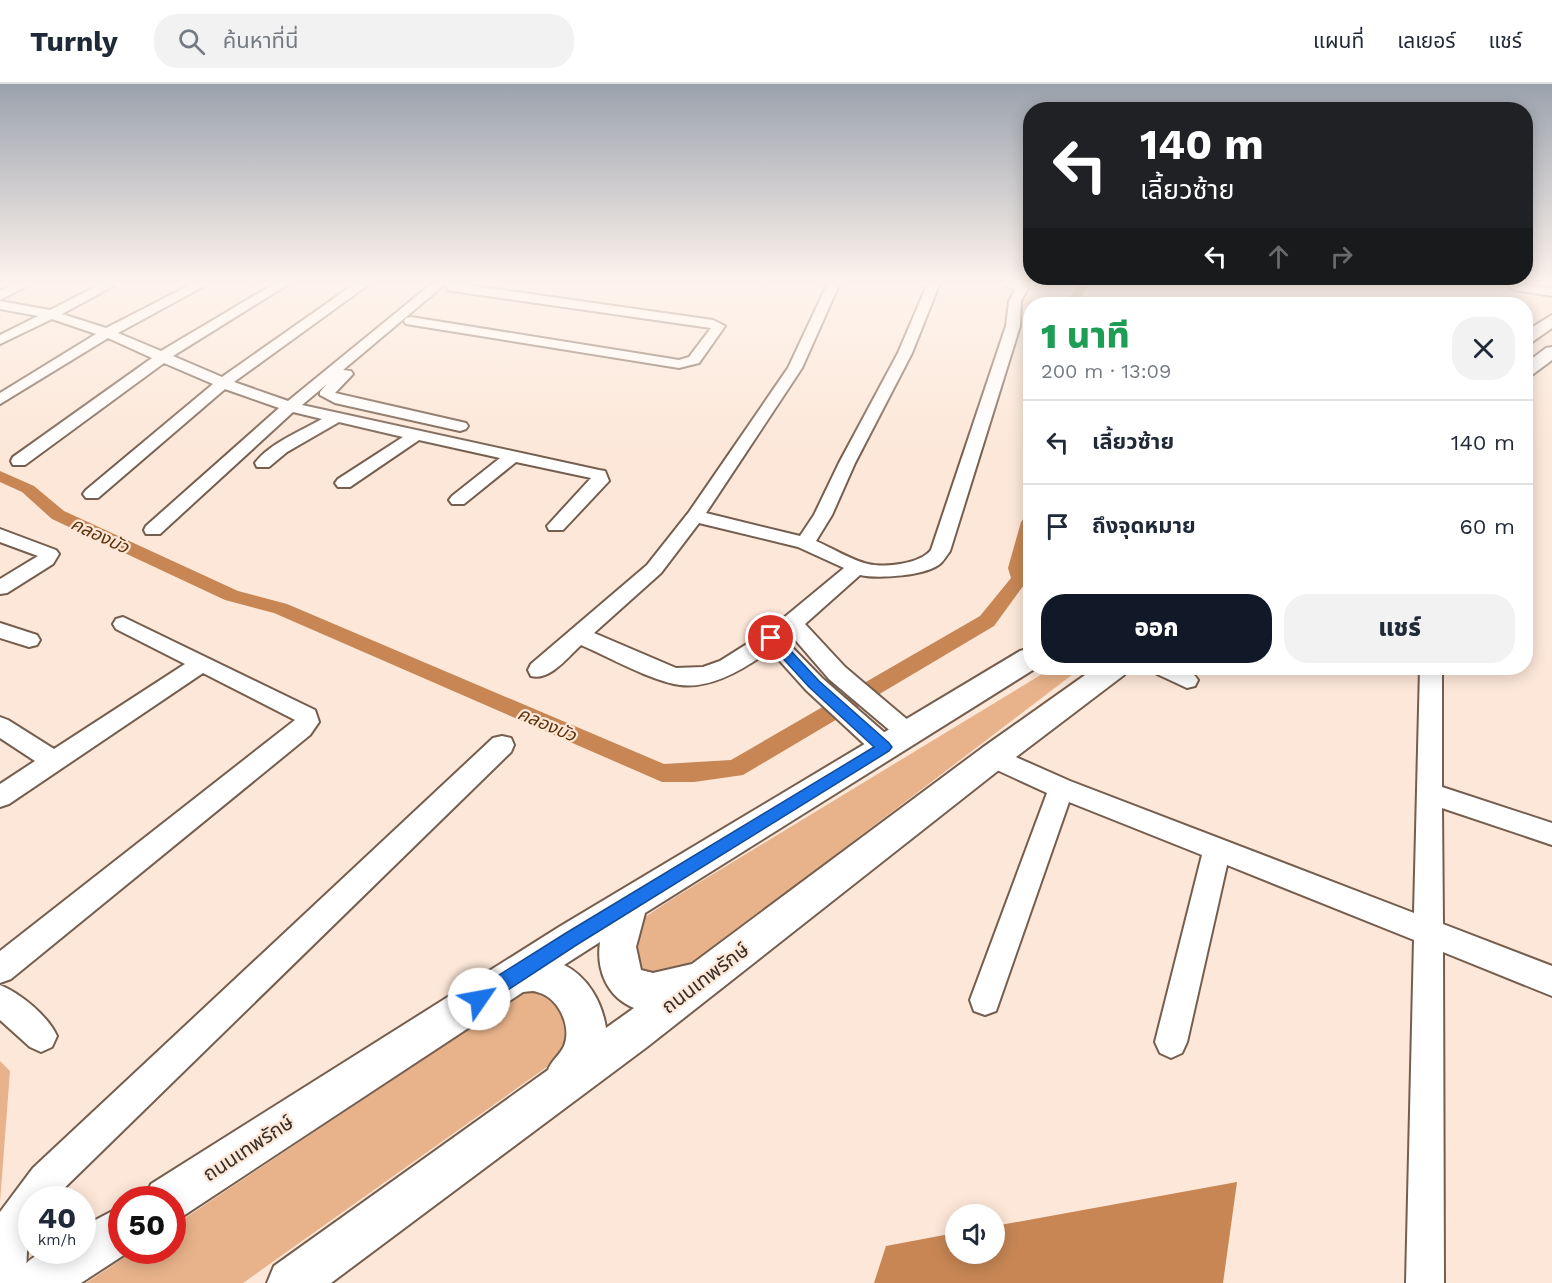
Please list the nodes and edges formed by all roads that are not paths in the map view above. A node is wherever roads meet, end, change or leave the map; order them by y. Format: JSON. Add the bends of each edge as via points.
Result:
{"nodes":[{"id":1,"x":94,"y":341,"type":"edge"},
{"id":2,"x":125,"y":341,"type":"edge"},
{"id":3,"x":189,"y":341,"type":"edge"},
{"id":4,"x":283,"y":341,"type":"edge"},
{"id":5,"x":376,"y":341,"type":"edge"},
{"id":6,"x":387,"y":341,"type":"edge"},
{"id":7,"x":535,"y":341,"type":"edge"},
{"id":8,"x":708,"y":341,"type":"edge"},
{"id":9,"x":807,"y":341,"type":"edge"},
{"id":10,"x":910,"y":341,"type":"edge"},
{"id":11,"x":1008,"y":341,"type":"edge"},
{"id":12,"x":1552,"y":352,"type":"edge"},
{"id":13,"x":162,"y":357,"type":"junction"},
{"id":14,"x":1533,"y":366,"type":"edge"},
{"id":15,"x":223,"y":383,"type":"junction"},
{"id":16,"x":0,"y":399,"type":"edge"},
{"id":17,"x":290,"y":407,"type":"junction"},
{"id":18,"x":337,"y":417,"type":"junction"},
{"id":19,"x":460,"y":426,"type":"dead end"},
{"id":20,"x":416,"y":435,"type":"junction"},
{"id":21,"x":513,"y":456,"type":"junction"},
{"id":22,"x":19,"y":461,"type":"dead end"},
{"id":23,"x":263,"y":463,"type":"dead end"},
{"id":24,"x":344,"y":483,"type":"dead end"},
{"id":25,"x":92,"y":494,"type":"dead end"},
{"id":26,"x":458,"y":500,"type":"dead end"},
{"id":27,"x":695,"y":516,"type":"junction"},
{"id":28,"x":556,"y":526,"type":"dead end"},
{"id":29,"x":153,"y":530,"type":"dead end"},
{"id":30,"x":0,"y":535,"type":"edge"},
{"id":31,"x":804,"y":543,"type":"junction"},
{"id":32,"x":857,"y":567,"type":"junction"},
{"id":33,"x":0,"y":588,"type":"edge"},
{"id":34,"x":792,"y":623,"type":"junction"},
{"id":35,"x":123,"y":624,"type":"dead end"},
{"id":36,"x":0,"y":630,"type":"edge"},
{"id":37,"x":578,"y":635,"type":"junction"},
{"id":38,"x":771,"y":638,"type":"junction"},
{"id":39,"x":29,"y":640,"type":"dead end"},
{"id":40,"x":1023,"y":662,"type":"edge"},
{"id":41,"x":201,"y":664,"type":"junction"},
{"id":42,"x":539,"y":670,"type":"dead end"},
{"id":43,"x":1104,"y":675,"type":"edge"},
{"id":44,"x":1178,"y":675,"type":"edge"},
{"id":45,"x":1431,"y":675,"type":"edge"},
{"id":46,"x":1187,"y":680,"type":"dead end"},
{"id":47,"x":0,"y":726,"type":"edge"},
{"id":48,"x":896,"y":740,"type":"junction"},
{"id":49,"x":502,"y":745,"type":"dead end"},
{"id":50,"x":993,"y":757,"type":"junction"},
{"id":51,"x":54,"y":761,"type":"junction"},
{"id":52,"x":1061,"y":788,"type":"junction"},
{"id":53,"x":1431,"y":794,"type":"junction"},
{"id":54,"x":0,"y":797,"type":"edge"},
{"id":55,"x":1552,"y":834,"type":"edge"},
{"id":56,"x":1217,"y":849,"type":"junction"},
{"id":57,"x":631,"y":903,"type":"junction"},
{"id":58,"x":1428,"y":933,"type":"junction"},
{"id":59,"x":0,"y":969,"type":"edge"},
{"id":60,"x":518,"y":974,"type":"junction"},
{"id":61,"x":705,"y":978,"type":"junction"},
{"id":62,"x":1552,"y":981,"type":"edge"},
{"id":63,"x":0,"y":1000,"type":"edge"},
{"id":64,"x":985,"y":1000,"type":"dead end"},
{"id":65,"x":41,"y":1036,"type":"dead end"},
{"id":66,"x":1171,"y":1042,"type":"dead end"},
{"id":67,"x":559,"y":1087,"type":"junction"},
{"id":68,"x":186,"y":1188,"type":"edge"},
{"id":69,"x":108,"y":1238,"type":"edge"},
{"id":70,"x":9,"y":1283,"type":"edge"},
{"id":71,"x":38,"y":1283,"type":"edge"},
{"id":72,"x":291,"y":1283,"type":"edge"},
{"id":73,"x":1425,"y":1283,"type":"edge"}],
"edges":[{"from":1,"to":16,"type":"street"},
{"from":2,"to":13,"type":"street"},
{"from":3,"to":13,"type":"street"},
{"from":4,"to":15,"type":"street"},
{"from":5,"to":17,"type":"street"},
{"from":6,"to":19,"type":"street","via":[[327,395]]},
{"from":7,"to":8,"type":"street","via":[[679,364],[694,360]]},
{"from":9,"to":27,"type":"street","via":[[795,368]]},
{"from":10,"to":31,"type":"street","via":[[823,515]]},
{"from":11,"to":32,"type":"street","via":[[940,551],[933,560],[900,570]]},
{"from":12,"to":14,"type":"main road"},
{"from":13,"to":15,"type":"street"},
{"from":13,"to":22,"type":"street"},
{"from":15,"to":17,"type":"street"},
{"from":15,"to":25,"type":"street"},
{"from":17,"to":18,"type":"street"},
{"from":17,"to":29,"type":"street"},
{"from":18,"to":20,"type":"street"},
{"from":18,"to":23,"type":"street"},
{"from":20,"to":21,"type":"street"},
{"from":20,"to":24,"type":"street"},
{"from":21,"to":26,"type":"street"},
{"from":21,"to":28,"type":"street","via":[[601,478]]},
{"from":27,"to":31,"type":"street"},
{"from":27,"to":37,"type":"street","via":[[654,568]]},
{"from":30,"to":33,"type":"street","via":[[49,554],[46,560]]},
{"from":31,"to":32,"type":"street"},
{"from":32,"to":34,"type":"street"},
{"from":34,"to":38,"type":"street"},
{"from":34,"to":48,"type":"street","via":[[837,673],[879,707]]},
{"from":35,"to":41,"type":"street"},
{"from":36,"to":39,"type":"street"},
{"from":37,"to":38,"type":"street","via":[[683,677],[707,675]]},
{"from":37,"to":42,"type":"street"},
{"from":38,"to":48,"type":"street","via":[[856,721]]},
{"from":40,"to":48,"type":"main road","name":"ถนนเทพรักษ์"},
{"from":41,"to":51,"type":"street"},
{"from":41,"to":59,"type":"street","via":[[307,716],[303,729]]},
{"from":43,"to":50,"type":"main road","name":"ถนนเทพรักษ์"},
{"from":44,"to":46,"type":"street"},
{"from":45,"to":53,"type":"street"},
{"from":47,"to":51,"type":"street"},
{"from":48,"to":57,"type":"main road","name":"ถนนเทพรักษ์"},
{"from":49,"to":70,"type":"street","via":[[45,1180],[14,1222],[6,1263]]},
{"from":50,"to":52,"type":"street"},
{"from":50,"to":61,"type":"main road","name":"ถนนเทพรักษ์"},
{"from":51,"to":54,"type":"street"},
{"from":52,"to":56,"type":"street"},
{"from":52,"to":64,"type":"street"},
{"from":53,"to":55,"type":"street"},
{"from":53,"to":58,"type":"street"},
{"from":56,"to":58,"type":"street"},
{"from":56,"to":66,"type":"street"},
{"from":57,"to":60,"type":"main road","name":"ถนนเทพรักษ์"},
{"from":57,"to":61,"type":"main road","via":[[619,939],[617,962],[626,983],[641,992],[664,992]]},
{"from":58,"to":62,"type":"street"},
{"from":58,"to":73,"type":"street"},
{"from":60,"to":67,"type":"main road","via":[[540,974],[567,989],[582,1006],[587,1029],[580,1058]]},
{"from":60,"to":68,"type":"main road","name":"ถนนเทพรักษ์"},
{"from":61,"to":67,"type":"main road","name":"ถนนเทพรักษ์"},
{"from":63,"to":65,"type":"street"},
{"from":67,"to":72,"type":"main road","name":"ถนนเทพรักษ์"},
{"from":69,"to":71,"type":"main road"}]}
